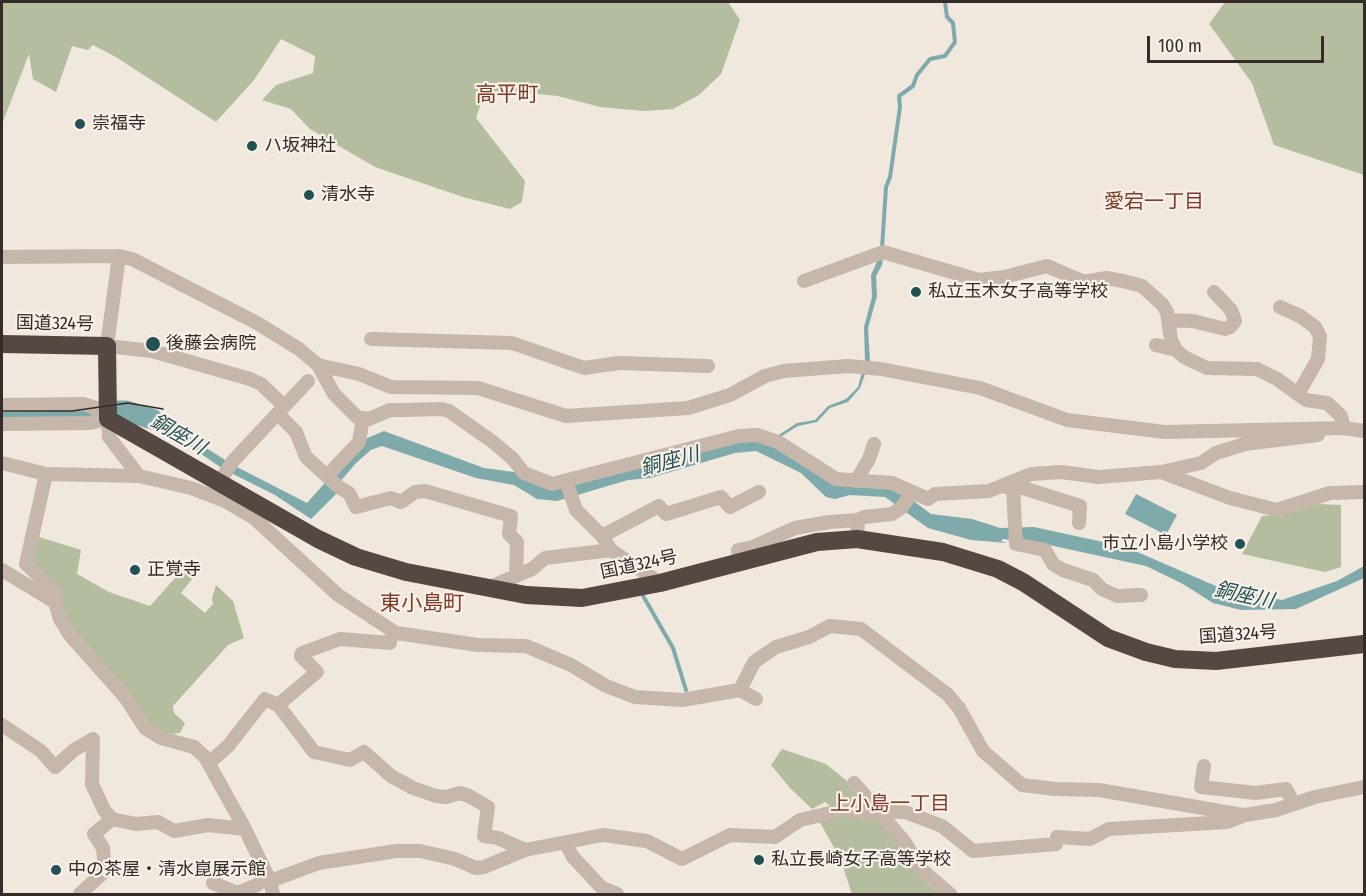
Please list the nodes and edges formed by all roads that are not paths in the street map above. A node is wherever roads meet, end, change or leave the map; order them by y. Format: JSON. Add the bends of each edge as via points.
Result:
{"nodes":[{"id":1,"x":119,"y":256,"type":"junction"},
{"id":2,"x":2,"y":257,"type":"edge"},
{"id":3,"x":804,"y":281,"type":"dead end"},
{"id":4,"x":1214,"y":292,"type":"dead end"},
{"id":5,"x":1280,"y":307,"type":"dead end"},
{"id":6,"x":1168,"y":320,"type":"junction"},
{"id":7,"x":371,"y":339,"type":"dead end"},
{"id":8,"x":2,"y":344,"type":"edge"},
{"id":9,"x":1156,"y":345,"type":"dead end"},
{"id":10,"x":107,"y":346,"type":"junction"},
{"id":11,"x":1176,"y":350,"type":"junction"},
{"id":12,"x":318,"y":365,"type":"junction"},
{"id":13,"x":708,"y":366,"type":"dead end"},
{"id":14,"x":308,"y":381,"type":"dead end"},
{"id":15,"x":1298,"y":394,"type":"junction"},
{"id":16,"x":2,"y":405,"type":"edge"},
{"id":17,"x":281,"y":410,"type":"junction"},
{"id":18,"x":363,"y":418,"type":"junction"},
{"id":19,"x":108,"y":419,"type":"junction"},
{"id":20,"x":2,"y":424,"type":"edge"},
{"id":21,"x":1325,"y":428,"type":"junction"},
{"id":22,"x":1344,"y":428,"type":"junction"},
{"id":23,"x":1365,"y":430,"type":"edge"},
{"id":24,"x":874,"y":444,"type":"dead end"},
{"id":25,"x":2,"y":463,"type":"edge"},
{"id":26,"x":1161,"y":472,"type":"junction"},
{"id":27,"x":46,"y":474,"type":"junction"},
{"id":28,"x":139,"y":477,"type":"junction"},
{"id":29,"x":328,"y":477,"type":"junction"},
{"id":30,"x":221,"y":479,"type":"junction"},
{"id":31,"x":566,"y":481,"type":"junction"},
{"id":32,"x":856,"y":481,"type":"junction"},
{"id":33,"x":1007,"y":487,"type":"junction"},
{"id":34,"x":759,"y":492,"type":"dead end"},
{"id":35,"x":913,"y":492,"type":"junction"},
{"id":36,"x":1365,"y":492,"type":"edge"},
{"id":37,"x":858,"y":520,"type":"junction"},
{"id":38,"x":1079,"y":523,"type":"dead end"},
{"id":39,"x":602,"y":536,"type":"junction"},
{"id":40,"x":857,"y":539,"type":"junction"},
{"id":41,"x":611,"y":550,"type":"junction"},
{"id":42,"x":741,"y":562,"type":"junction"},
{"id":43,"x":2,"y":570,"type":"edge"},
{"id":44,"x":516,"y":575,"type":"junction"},
{"id":45,"x":660,"y":583,"type":"junction"},
{"id":46,"x":488,"y":588,"type":"junction"},
{"id":47,"x":1141,"y":595,"type":"dead end"},
{"id":48,"x":55,"y":602,"type":"junction"},
{"id":49,"x":390,"y":640,"type":"dead end"},
{"id":50,"x":1365,"y":644,"type":"edge"},
{"id":51,"x":740,"y":690,"type":"junction"},
{"id":52,"x":756,"y":699,"type":"dead end"},
{"id":53,"x":278,"y":705,"type":"junction"},
{"id":54,"x":2,"y":725,"type":"edge"},
{"id":55,"x":209,"y":763,"type":"junction"},
{"id":56,"x":1204,"y":766,"type":"dead end"},
{"id":57,"x":854,"y":783,"type":"dead end"},
{"id":58,"x":1365,"y":787,"type":"edge"},
{"id":59,"x":1294,"y":804,"type":"junction"},
{"id":60,"x":878,"y":810,"type":"junction"},
{"id":61,"x":1245,"y":815,"type":"junction"},
{"id":62,"x":112,"y":819,"type":"junction"},
{"id":63,"x":246,"y":829,"type":"junction"},
{"id":64,"x":566,"y":843,"type":"junction"},
{"id":65,"x":525,"y":850,"type":"junction"},
{"id":66,"x":213,"y":883,"type":"dead end"},
{"id":67,"x":269,"y":884,"type":"edge"},
{"id":68,"x":80,"y":894,"type":"edge"},
{"id":69,"x":617,"y":894,"type":"edge"},
{"id":70,"x":950,"y":894,"type":"edge"}],
"edges":[{"from":1,"to":2,"type":"street"},
{"from":1,"to":10,"type":"street"},
{"from":1,"to":12,"type":"street","via":[[257,323]]},
{"from":3,"to":6,"type":"street","via":[[883,252],[979,280],[1047,266],[1084,282],[1106,278],[1142,286],[1162,304]]},
{"from":4,"to":6,"type":"street","via":[[1231,310],[1234,321],[1230,327]]},
{"from":5,"to":15,"type":"street","via":[[1300,316],[1320,336],[1318,359]]},
{"from":6,"to":11,"type":"street"},
{"from":7,"to":13,"type":"street","via":[[512,343],[584,368],[619,363]]},
{"from":8,"to":10,"type":"highway","name":"国道324号"},
{"from":9,"to":11,"type":"street"},
{"from":10,"to":17,"type":"street","via":[[163,353],[250,379],[261,384]]},
{"from":10,"to":19,"type":"highway","name":"国道324号"},
{"from":11,"to":15,"type":"street","via":[[1207,368],[1257,369]]},
{"from":12,"to":18,"type":"street","via":[[334,394],[357,417]]},
{"from":12,"to":21,"type":"street","via":[[359,374],[391,387],[478,388],[566,416],[688,408],[784,371],[848,366],[980,388],[1066,420],[1165,432]]},
{"from":14,"to":17,"type":"street"},
{"from":15,"to":22,"type":"street","via":[[1306,400],[1327,403],[1341,416]]},
{"from":16,"to":19,"type":"street","via":[[83,404]]},
{"from":17,"to":29,"type":"street","via":[[306,457]]},
{"from":17,"to":30,"type":"street","via":[[233,460]]},
{"from":18,"to":29,"type":"street","via":[[359,442]]},
{"from":18,"to":31,"type":"street","via":[[390,410],[449,411],[493,442],[524,473],[552,484]]},
{"from":19,"to":20,"type":"street","via":[[90,423]]},
{"from":19,"to":28,"type":"street","via":[[109,437]]},
{"from":19,"to":30,"type":"highway","name":"国道324号"},
{"from":21,"to":22,"type":"street"},
{"from":21,"to":26,"type":"street","via":[[1317,436],[1245,444],[1216,453],[1201,463]]},
{"from":22,"to":23,"type":"street"},
{"from":24,"to":32,"type":"street"},
{"from":25,"to":27,"type":"street"},
{"from":26,"to":33,"type":"street","via":[[1099,477],[1061,472],[1031,474]]},
{"from":26,"to":36,"type":"street","via":[[1230,498],[1277,510],[1330,493]]},
{"from":27,"to":28,"type":"street"},
{"from":27,"to":48,"type":"street","via":[[26,564],[55,591]]},
{"from":28,"to":51,"type":"street","via":[[191,488],[254,518],[338,595],[396,633],[478,645],[526,646],[634,698],[682,700]]},
{"from":29,"to":44,"type":"street","via":[[349,493],[356,507],[391,498],[401,502],[415,492],[425,491],[511,516],[509,534],[517,542]]},
{"from":30,"to":46,"type":"highway","name":"国道324号","via":[[356,557],[406,572]]},
{"from":31,"to":32,"type":"street","via":[[739,436],[757,435],[778,442],[836,479]]},
{"from":31,"to":39,"type":"street","via":[[576,510]]},
{"from":32,"to":35,"type":"street","via":[[892,483]]},
{"from":33,"to":35,"type":"street","via":[[935,494],[928,499]]},
{"from":33,"to":38,"type":"street","via":[[1023,488],[1080,506]]},
{"from":33,"to":47,"type":"street","via":[[1016,544],[1045,550],[1053,564],[1094,580],[1102,589],[1118,596]]},
{"from":34,"to":39,"type":"street","via":[[730,507],[721,497],[666,514],[659,506]]},
{"from":35,"to":37,"type":"street","via":[[892,514]]},
{"from":37,"to":40,"type":"street"},
{"from":37,"to":42,"type":"street","via":[[795,528],[738,550]]},
{"from":39,"to":41,"type":"street"},
{"from":40,"to":42,"type":"highway","name":"国道324号","via":[[817,542]]},
{"from":40,"to":50,"type":"highway","name":"国道324号","via":[[943,552],[998,569],[1108,638],[1175,659],[1216,661]]},
{"from":41,"to":44,"type":"street","via":[[545,558]]},
{"from":41,"to":45,"type":"street"},
{"from":42,"to":45,"type":"highway","name":"国道324号"},
{"from":43,"to":48,"type":"street"},
{"from":44,"to":46,"type":"street"},
{"from":45,"to":46,"type":"highway","name":"国道324号","via":[[582,598]]},
{"from":48,"to":55,"type":"street","via":[[70,635],[125,697],[145,728],[161,738],[194,747]]},
{"from":49,"to":53,"type":"street","via":[[340,639],[303,654],[317,672]]},
{"from":51,"to":52,"type":"street"},
{"from":51,"to":61,"type":"street","via":[[754,662],[776,647],[830,626],[861,629],[947,694],[983,751],[1022,785],[1099,790]]},
{"from":53,"to":55,"type":"street","via":[[265,699],[228,746]]},
{"from":53,"to":65,"type":"street","via":[[314,752],[350,760],[364,752],[391,776],[413,788],[436,796],[470,796],[488,807],[484,836]]},
{"from":54,"to":62,"type":"street","via":[[41,751],[56,767],[93,739],[92,784]]},
{"from":55,"to":63,"type":"street"},
{"from":56,"to":59,"type":"street","via":[[1201,787],[1257,793],[1286,789]]},
{"from":57,"to":60,"type":"street"},
{"from":58,"to":59,"type":"street"},
{"from":59,"to":61,"type":"street"},
{"from":60,"to":61,"type":"street","via":[[905,812],[942,826],[973,851],[1056,844],[1057,837],[1090,839],[1109,829],[1227,822]]},
{"from":60,"to":64,"type":"street","via":[[867,815],[847,809],[800,820],[775,837],[730,835],[682,859],[638,838],[603,835]]},
{"from":60,"to":70,"type":"street","via":[[922,870]]},
{"from":62,"to":63,"type":"street","via":[[136,824],[158,822],[174,831],[208,825]]},
{"from":62,"to":68,"type":"street","via":[[94,834],[103,848],[105,872]]},
{"from":63,"to":67,"type":"street"},
{"from":64,"to":65,"type":"street"},
{"from":64,"to":69,"type":"street","via":[[573,857],[602,888]]},
{"from":65,"to":67,"type":"street","via":[[476,868],[420,851],[366,854],[319,863]]},
{"from":66,"to":67,"type":"street","via":[[237,893]]}]}
